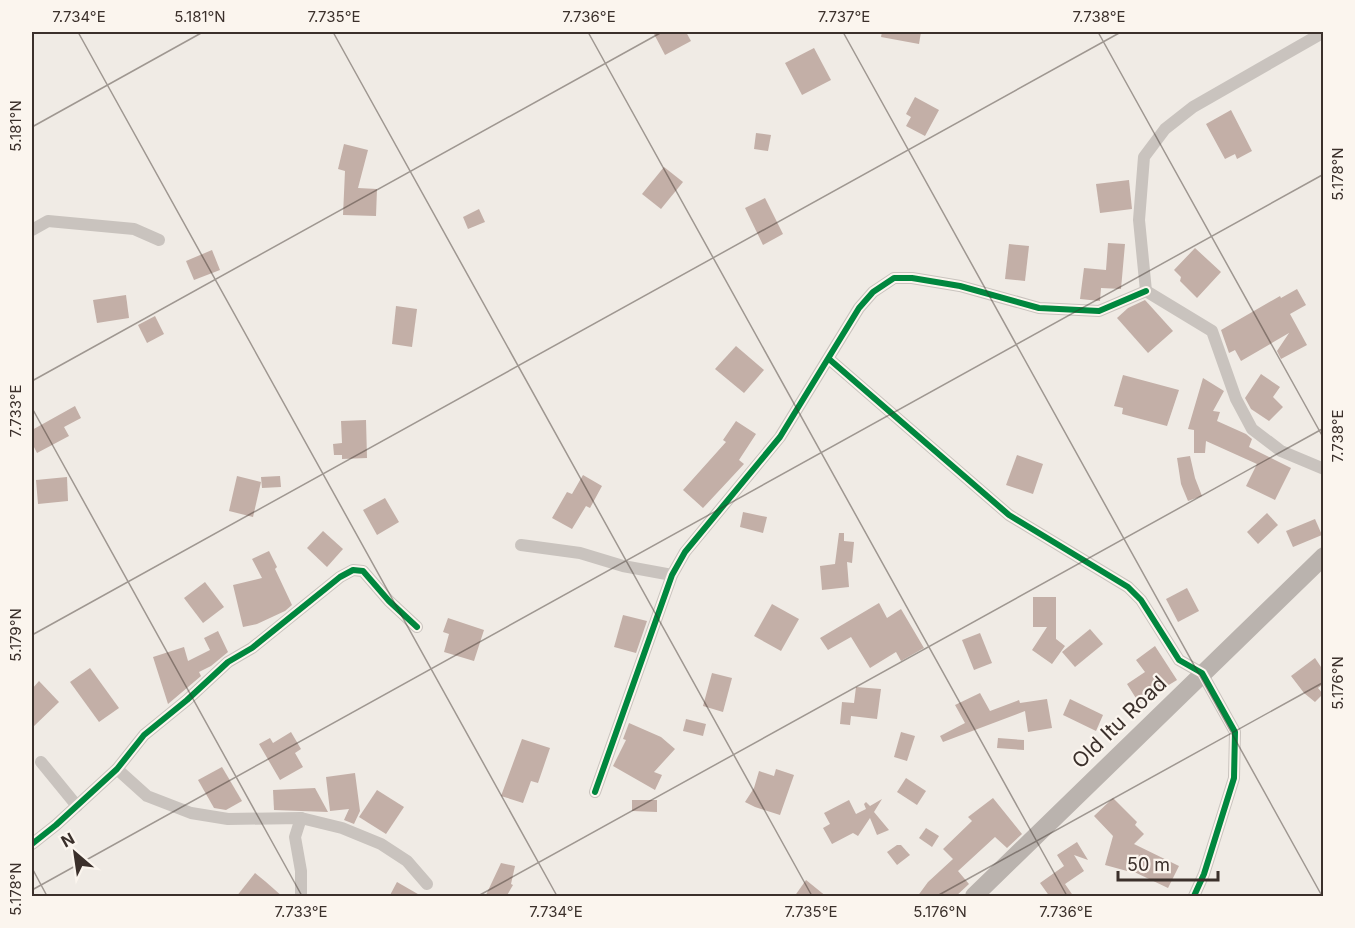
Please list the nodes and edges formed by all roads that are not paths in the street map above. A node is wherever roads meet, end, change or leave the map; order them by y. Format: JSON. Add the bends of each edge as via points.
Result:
{"nodes":[{"id":1,"x":1323,"y":32,"type":"edge"},
{"id":2,"x":32,"y":230,"type":"edge"},
{"id":3,"x":159,"y":240,"type":"dead end"},
{"id":4,"x":1146,"y":291,"type":"junction"},
{"id":5,"x":829,"y":359,"type":"junction"},
{"id":6,"x":1323,"y":470,"type":"edge"},
{"id":7,"x":521,"y":545,"type":"dead end"},
{"id":8,"x":1323,"y":556,"type":"edge"},
{"id":9,"x":672,"y":575,"type":"junction"},
{"id":10,"x":417,"y":627,"type":"dead end"},
{"id":11,"x":1202,"y":673,"type":"junction"},
{"id":12,"x":42,"y":762,"type":"dead end"},
{"id":13,"x":117,"y":769,"type":"junction"},
{"id":14,"x":595,"y":792,"type":"dead end"},
{"id":15,"x":77,"y":806,"type":"junction"},
{"id":16,"x":302,"y":818,"type":"junction"},
{"id":17,"x":32,"y":844,"type":"edge"},
{"id":18,"x":427,"y":884,"type":"dead end"},
{"id":19,"x":301,"y":897,"type":"edge"},
{"id":20,"x":974,"y":897,"type":"edge"},
{"id":21,"x":1194,"y":897,"type":"edge"}],
"edges":[{"from":1,"to":4,"type":"street","via":[[1193,107],[1165,129],[1144,157],[1139,220]]},
{"from":2,"to":3,"type":"street","via":[[48,221],[134,230]]},
{"from":4,"to":5,"type":"street","via":[[1100,311],[1039,308],[960,286],[894,279],[873,292],[859,309]]},
{"from":4,"to":6,"type":"street","via":[[1212,330],[1236,399],[1252,429],[1281,451]]},
{"from":5,"to":9,"type":"street","via":[[780,437],[685,552]]},
{"from":5,"to":11,"type":"street","via":[[1009,515],[1128,587],[1141,600],[1179,660]]},
{"from":7,"to":9,"type":"street","via":[[580,553]]},
{"from":8,"to":11,"type":"street","name":"Old Itu Road"},
{"from":9,"to":14,"type":"street"},
{"from":10,"to":13,"type":"street","via":[[363,571],[353,570],[228,662],[144,735]]},
{"from":11,"to":20,"type":"street","name":"Old Itu Road"},
{"from":11,"to":21,"type":"street","via":[[1234,732],[1234,778]]},
{"from":12,"to":15,"type":"street"},
{"from":13,"to":15,"type":"street"},
{"from":13,"to":16,"type":"street","via":[[147,796],[191,813],[228,819]]},
{"from":15,"to":17,"type":"street"},
{"from":16,"to":18,"type":"street","via":[[342,828],[381,844],[407,861]]},
{"from":16,"to":19,"type":"street","via":[[295,837]]}]}
